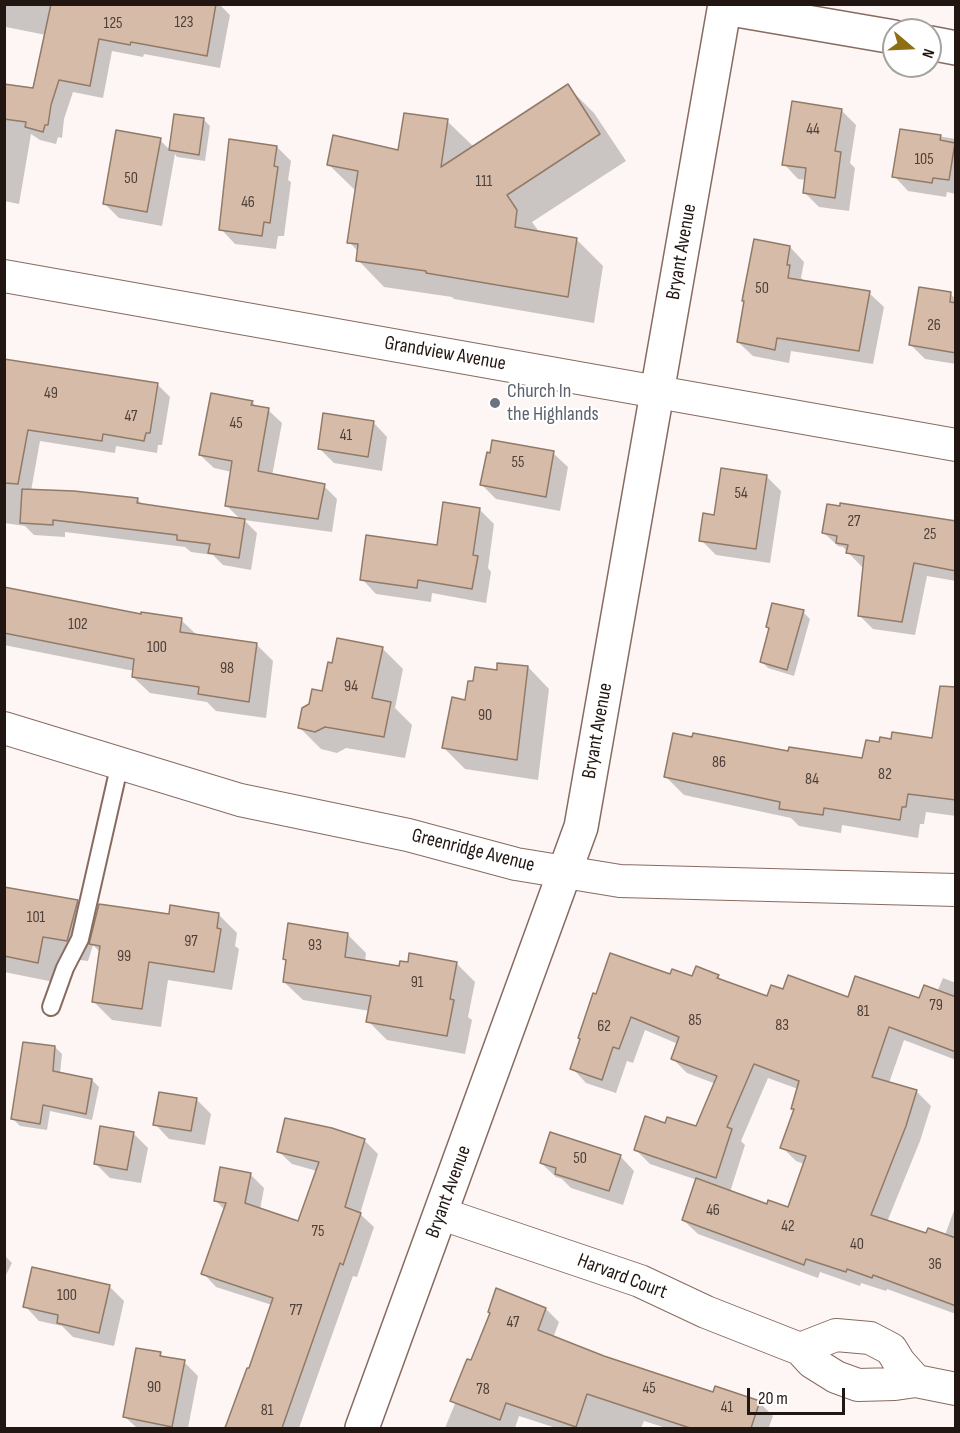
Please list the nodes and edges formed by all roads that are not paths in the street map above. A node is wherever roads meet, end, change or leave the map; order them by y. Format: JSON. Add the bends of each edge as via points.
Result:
{"nodes":[{"id":1,"x":720,"y":6,"type":"edge"},
{"id":2,"x":882,"y":35,"type":"edge"},
{"id":3,"x":4,"y":276,"type":"edge"},
{"id":4,"x":657,"y":392,"type":"junction"},
{"id":5,"x":956,"y":445,"type":"edge"},
{"id":6,"x":4,"y":728,"type":"edge"},
{"id":7,"x":120,"y":763,"type":"junction"},
{"id":8,"x":563,"y":872,"type":"junction"},
{"id":9,"x":956,"y":890,"type":"edge"},
{"id":10,"x":51,"y":1007,"type":"dead end"},
{"id":11,"x":442,"y":1214,"type":"junction"},
{"id":12,"x":800,"y":1349,"type":"junction"},
{"id":13,"x":916,"y":1380,"type":"junction"},
{"id":14,"x":956,"y":1389,"type":"edge"},
{"id":15,"x":362,"y":1428,"type":"edge"}],
"edges":[{"from":1,"to":2,"type":"street"},
{"from":1,"to":4,"type":"street","name":"Bryant Avenue"},
{"from":3,"to":4,"type":"street","name":"Grandview Avenue"},
{"from":4,"to":5,"type":"street","name":"Grandview Avenue"},
{"from":4,"to":8,"type":"street","name":"Bryant Avenue","via":[[581,826]]},
{"from":6,"to":7,"type":"street","name":"Greenridge Avenue"},
{"from":7,"to":8,"type":"street","name":"Greenridge Avenue","via":[[240,800]]},
{"from":7,"to":10,"type":"lane","via":[[80,939]]},
{"from":8,"to":9,"type":"street","name":"Greenridge Avenue","via":[[620,881]]},
{"from":8,"to":11,"type":"street","name":"Bryant Avenue"},
{"from":11,"to":12,"type":"street","name":"Harvard Court","via":[[640,1281]]},
{"from":11,"to":15,"type":"street","name":"Bryant Avenue"},
{"from":12,"to":13,"type":"street","name":"Harvard Court","via":[[836,1377],[858,1385]]},
{"from":12,"to":13,"type":"street","via":[[836,1335],[870,1338],[891,1349]]},
{"from":13,"to":14,"type":"street","name":"Harvard Court"}]}
